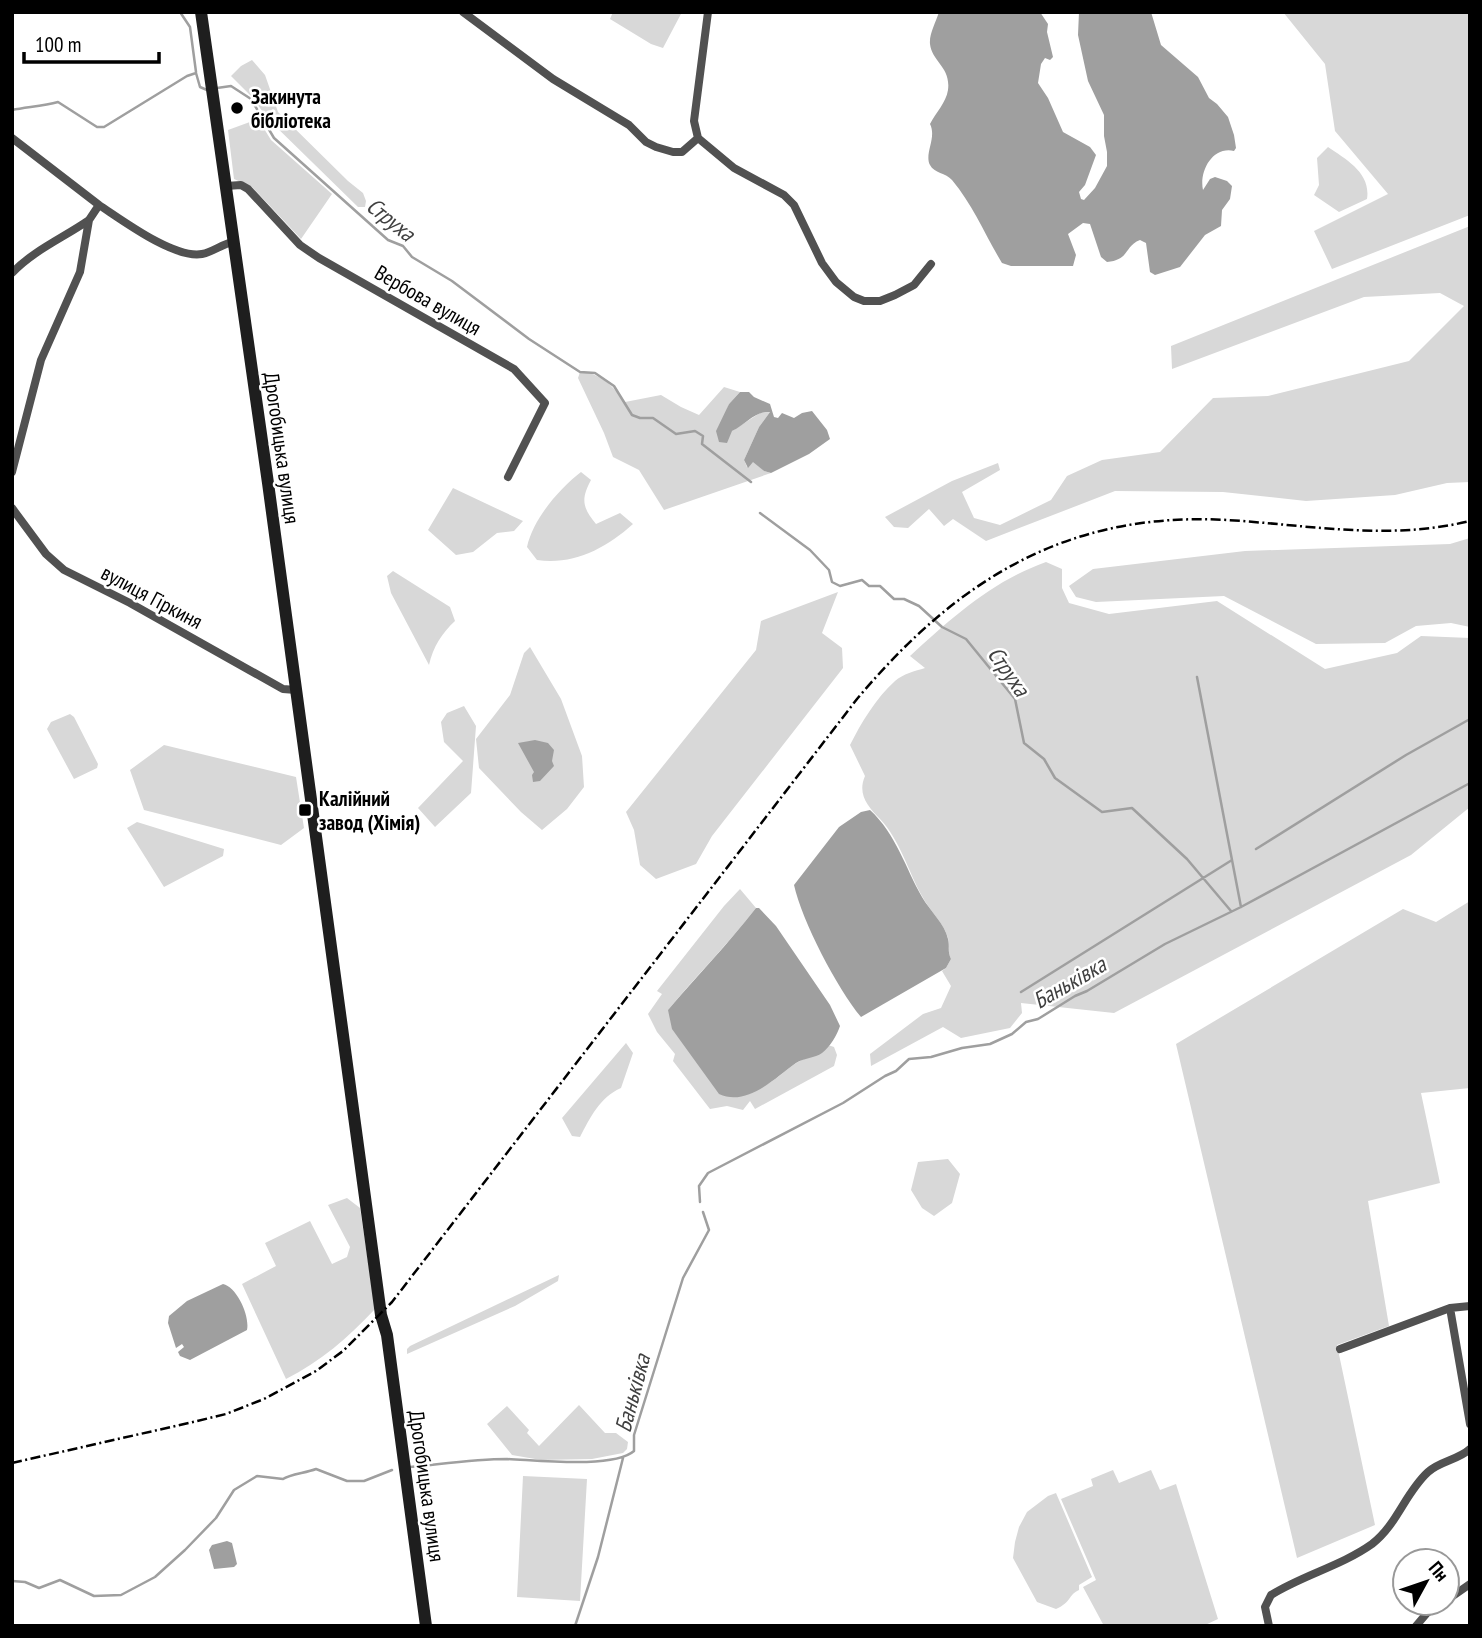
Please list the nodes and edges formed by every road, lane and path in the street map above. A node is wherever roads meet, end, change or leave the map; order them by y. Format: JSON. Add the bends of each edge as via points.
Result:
{"nodes":[{"id":1,"x":201,"y":12,"type":"edge"},
{"id":2,"x":463,"y":12,"type":"edge"},
{"id":3,"x":708,"y":12,"type":"edge"},
{"id":4,"x":12,"y":138,"type":"edge"},
{"id":5,"x":698,"y":138,"type":"junction"},
{"id":6,"x":226,"y":186,"type":"junction"},
{"id":7,"x":99,"y":205,"type":"junction"},
{"id":8,"x":89,"y":220,"type":"junction"},
{"id":9,"x":233,"y":242,"type":"junction"},
{"id":10,"x":931,"y":264,"type":"dead end"},
{"id":11,"x":12,"y":274,"type":"edge"},
{"id":12,"x":12,"y":472,"type":"edge"},
{"id":13,"x":508,"y":477,"type":"dead end"},
{"id":14,"x":12,"y":508,"type":"edge"},
{"id":15,"x":296,"y":690,"type":"junction"},
{"id":16,"x":1470,"y":1306,"type":"edge"},
{"id":17,"x":1450,"y":1308,"type":"junction"},
{"id":18,"x":1340,"y":1349,"type":"dead end"},
{"id":19,"x":1470,"y":1424,"type":"edge"},
{"id":20,"x":1470,"y":1449,"type":"edge"},
{"id":21,"x":426,"y":1626,"type":"edge"},
{"id":22,"x":1269,"y":1626,"type":"edge"}],
"edges":[{"from":1,"to":6,"type":"street","name":"Дрогобицька вулиця"},
{"from":2,"to":5,"type":"street","via":[[553,79],[629,125],[646,142],[682,152]]},
{"from":3,"to":5,"type":"street","via":[[694,121]]},
{"from":4,"to":7,"type":"street"},
{"from":5,"to":10,"type":"street","via":[[734,168],[794,205],[822,263],[854,297],[880,301],[895,295],[914,285]]},
{"from":6,"to":9,"type":"street","name":"Дрогобицька вулиця"},
{"from":6,"to":13,"type":"street","name":"Вербова вулиця","via":[[248,189],[300,245],[319,258],[514,369],[545,403]]},
{"from":7,"to":8,"type":"street"},
{"from":7,"to":9,"type":"street","via":[[143,235],[190,254],[200,255]]},
{"from":8,"to":11,"type":"street","via":[[32,255]]},
{"from":8,"to":12,"type":"street","via":[[80,272],[41,360]]},
{"from":9,"to":15,"type":"street","name":"Дрогобицька вулиця"},
{"from":14,"to":15,"type":"street","name":"вулиця Гіркиня","via":[[46,554],[64,570],[283,689]]},
{"from":15,"to":21,"type":"street","name":"Дрогобицька вулиця"},
{"from":16,"to":17,"type":"street"},
{"from":17,"to":18,"type":"street"},
{"from":17,"to":19,"type":"street"},
{"from":20,"to":22,"type":"street","via":[[1426,1474],[1375,1542],[1271,1595],[1265,1607]]}]}
